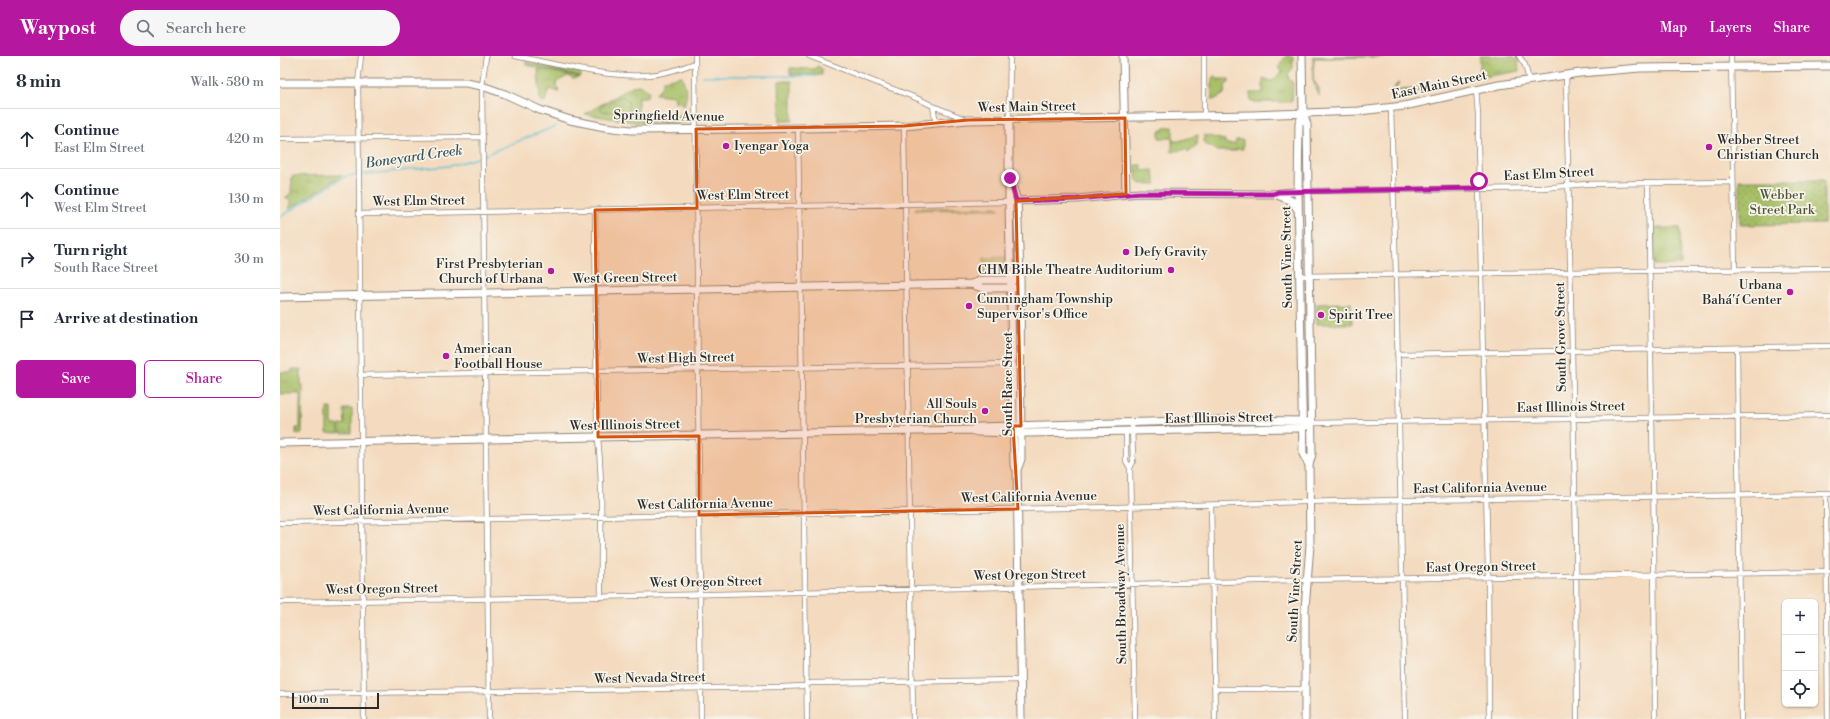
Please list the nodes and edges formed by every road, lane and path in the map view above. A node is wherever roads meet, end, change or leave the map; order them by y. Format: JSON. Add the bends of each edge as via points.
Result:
{"nodes":[{"id":1,"x":361,"y":56,"type":"edge"},
{"id":2,"x":486,"y":56,"type":"edge"},
{"id":3,"x":515,"y":56,"type":"edge"},
{"id":4,"x":695,"y":56,"type":"edge"},
{"id":5,"x":809,"y":56,"type":"edge"},
{"id":6,"x":1010,"y":56,"type":"edge"},
{"id":7,"x":1123,"y":56,"type":"edge"},
{"id":8,"x":1204,"y":56,"type":"edge"},
{"id":9,"x":1302,"y":56,"type":"edge"},
{"id":10,"x":1519,"y":56,"type":"edge"},
{"id":11,"x":1731,"y":56,"type":"edge"},
{"id":12,"x":821,"y":58,"type":"edge"},
{"id":13,"x":695,"y":63,"type":"junction"},
{"id":14,"x":1830,"y":66,"type":"edge"},
{"id":15,"x":1731,"y":67,"type":"junction"},
{"id":16,"x":1566,"y":75,"type":"junction"},
{"id":17,"x":1529,"y":80,"type":"junction"},
{"id":18,"x":280,"y":83,"type":"edge"},
{"id":19,"x":358,"y":83,"type":"junction"},
{"id":20,"x":482,"y":86,"type":"junction"},
{"id":21,"x":1476,"y":89,"type":"junction"},
{"id":22,"x":933,"y":106,"type":"junction"},
{"id":23,"x":1391,"y":108,"type":"junction"},
{"id":24,"x":1303,"y":113,"type":"junction"},
{"id":25,"x":1204,"y":116,"type":"junction"},
{"id":26,"x":1125,"y":118,"type":"junction"},
{"id":27,"x":1009,"y":119,"type":"junction"},
{"id":28,"x":968,"y":120,"type":"junction"},
{"id":29,"x":936,"y":123,"type":"junction"},
{"id":30,"x":904,"y":126,"type":"junction"},
{"id":31,"x":798,"y":128,"type":"junction"},
{"id":32,"x":696,"y":129,"type":"junction"},
{"id":33,"x":483,"y":137,"type":"junction"},
{"id":34,"x":359,"y":138,"type":"junction"},
{"id":35,"x":280,"y":139,"type":"edge"},
{"id":36,"x":1010,"y":178,"type":"junction"},
{"id":37,"x":1733,"y":182,"type":"junction"},
{"id":38,"x":1648,"y":183,"type":"junction"},
{"id":39,"x":1569,"y":186,"type":"junction"},
{"id":40,"x":1480,"y":188,"type":"junction"},
{"id":41,"x":1394,"y":190,"type":"junction"},
{"id":42,"x":1308,"y":191,"type":"junction"},
{"id":43,"x":1298,"y":192,"type":"junction"},
{"id":44,"x":1126,"y":194,"type":"junction"},
{"id":45,"x":1273,"y":194,"type":"junction"},
{"id":46,"x":1016,"y":201,"type":"junction"},
{"id":47,"x":1009,"y":202,"type":"junction"},
{"id":48,"x":907,"y":204,"type":"junction"},
{"id":49,"x":799,"y":206,"type":"junction"},
{"id":50,"x":697,"y":208,"type":"junction"},
{"id":51,"x":595,"y":210,"type":"junction"},
{"id":52,"x":1298,"y":210,"type":"junction"},
{"id":53,"x":484,"y":212,"type":"junction"},
{"id":54,"x":360,"y":214,"type":"junction"},
{"id":55,"x":1830,"y":268,"type":"edge"},
{"id":56,"x":1735,"y":270,"type":"junction"},
{"id":57,"x":1649,"y":271,"type":"junction"},
{"id":58,"x":1570,"y":273,"type":"junction"},
{"id":59,"x":1481,"y":274,"type":"junction"},
{"id":60,"x":1299,"y":276,"type":"junction"},
{"id":61,"x":1309,"y":276,"type":"junction"},
{"id":62,"x":1396,"y":276,"type":"junction"},
{"id":63,"x":1011,"y":280,"type":"junction"},
{"id":64,"x":1020,"y":280,"type":"junction"},
{"id":65,"x":907,"y":284,"type":"junction"},
{"id":66,"x":971,"y":284,"type":"junction"},
{"id":67,"x":801,"y":286,"type":"junction"},
{"id":68,"x":1011,"y":288,"type":"junction"},
{"id":69,"x":1020,"y":288,"type":"junction"},
{"id":70,"x":697,"y":289,"type":"junction"},
{"id":71,"x":595,"y":291,"type":"junction"},
{"id":72,"x":484,"y":293,"type":"junction"},
{"id":73,"x":360,"y":295,"type":"junction"},
{"id":74,"x":280,"y":297,"type":"edge"},
{"id":75,"x":1300,"y":318,"type":"junction"},
{"id":76,"x":1310,"y":318,"type":"junction"},
{"id":77,"x":1830,"y":346,"type":"edge"},
{"id":78,"x":1737,"y":348,"type":"junction"},
{"id":79,"x":1651,"y":350,"type":"junction"},
{"id":80,"x":1572,"y":351,"type":"junction"},
{"id":81,"x":1482,"y":352,"type":"junction"},
{"id":82,"x":1397,"y":354,"type":"junction"},
{"id":83,"x":1012,"y":364,"type":"junction"},
{"id":84,"x":908,"y":365,"type":"junction"},
{"id":85,"x":802,"y":367,"type":"junction"},
{"id":86,"x":699,"y":369,"type":"junction"},
{"id":87,"x":596,"y":371,"type":"junction"},
{"id":88,"x":485,"y":373,"type":"junction"},
{"id":89,"x":360,"y":375,"type":"junction"},
{"id":90,"x":1311,"y":378,"type":"junction"},
{"id":91,"x":1302,"y":379,"type":"junction"},
{"id":92,"x":1830,"y":415,"type":"edge"},
{"id":93,"x":1738,"y":416,"type":"junction"},
{"id":94,"x":1652,"y":418,"type":"junction"},
{"id":95,"x":1574,"y":419,"type":"junction"},
{"id":96,"x":1270,"y":421,"type":"junction"},
{"id":97,"x":1484,"y":421,"type":"junction"},
{"id":98,"x":1129,"y":422,"type":"junction"},
{"id":99,"x":1400,"y":422,"type":"junction"},
{"id":100,"x":1312,"y":423,"type":"junction"},
{"id":101,"x":1302,"y":424,"type":"junction"},
{"id":102,"x":1017,"y":429,"type":"junction"},
{"id":103,"x":1270,"y":429,"type":"junction"},
{"id":104,"x":909,"y":431,"type":"junction"},
{"id":105,"x":1129,"y":431,"type":"junction"},
{"id":106,"x":803,"y":433,"type":"junction"},
{"id":107,"x":699,"y":436,"type":"junction"},
{"id":108,"x":598,"y":437,"type":"junction"},
{"id":109,"x":485,"y":439,"type":"junction"},
{"id":110,"x":361,"y":441,"type":"junction"},
{"id":111,"x":280,"y":443,"type":"edge"},
{"id":112,"x":1309,"y":464,"type":"junction"},
{"id":113,"x":1828,"y":494,"type":"edge"},
{"id":114,"x":1739,"y":495,"type":"junction"},
{"id":115,"x":1653,"y":496,"type":"junction"},
{"id":116,"x":1575,"y":497,"type":"junction"},
{"id":117,"x":1486,"y":499,"type":"junction"},
{"id":118,"x":1400,"y":500,"type":"junction"},
{"id":119,"x":1310,"y":501,"type":"junction"},
{"id":120,"x":1211,"y":504,"type":"junction"},
{"id":121,"x":1131,"y":507,"type":"junction"},
{"id":122,"x":1018,"y":509,"type":"junction"},
{"id":123,"x":910,"y":510,"type":"junction"},
{"id":124,"x":804,"y":513,"type":"junction"},
{"id":125,"x":700,"y":515,"type":"junction"},
{"id":126,"x":602,"y":517,"type":"junction"},
{"id":127,"x":486,"y":519,"type":"junction"},
{"id":128,"x":361,"y":521,"type":"junction"},
{"id":129,"x":280,"y":523,"type":"edge"},
{"id":130,"x":1828,"y":573,"type":"edge"},
{"id":131,"x":1740,"y":574,"type":"junction"},
{"id":132,"x":1654,"y":575,"type":"junction"},
{"id":133,"x":1576,"y":576,"type":"junction"},
{"id":134,"x":1488,"y":578,"type":"junction"},
{"id":135,"x":1402,"y":579,"type":"junction"},
{"id":136,"x":1308,"y":580,"type":"junction"},
{"id":137,"x":1212,"y":582,"type":"junction"},
{"id":138,"x":1133,"y":585,"type":"junction"},
{"id":139,"x":1019,"y":586,"type":"junction"},
{"id":140,"x":911,"y":589,"type":"junction"},
{"id":141,"x":805,"y":591,"type":"junction"},
{"id":142,"x":700,"y":594,"type":"junction"},
{"id":143,"x":601,"y":596,"type":"junction"},
{"id":144,"x":488,"y":598,"type":"junction"},
{"id":145,"x":362,"y":600,"type":"junction"},
{"id":146,"x":280,"y":602,"type":"edge"},
{"id":147,"x":1020,"y":680,"type":"junction"},
{"id":148,"x":913,"y":681,"type":"junction"},
{"id":149,"x":807,"y":685,"type":"junction"},
{"id":150,"x":701,"y":689,"type":"junction"},
{"id":151,"x":1305,"y":689,"type":"junction"},
{"id":152,"x":1215,"y":690,"type":"junction"},
{"id":153,"x":489,"y":691,"type":"junction"},
{"id":154,"x":364,"y":693,"type":"junction"},
{"id":155,"x":280,"y":694,"type":"edge"},
{"id":156,"x":364,"y":719,"type":"edge"},
{"id":157,"x":489,"y":719,"type":"edge"},
{"id":158,"x":701,"y":719,"type":"edge"},
{"id":159,"x":807,"y":719,"type":"edge"},
{"id":160,"x":913,"y":719,"type":"edge"},
{"id":161,"x":1021,"y":719,"type":"edge"},
{"id":162,"x":1135,"y":719,"type":"edge"},
{"id":163,"x":1215,"y":719,"type":"edge"},
{"id":164,"x":1305,"y":719,"type":"edge"},
{"id":165,"x":1405,"y":719,"type":"edge"},
{"id":166,"x":1489,"y":719,"type":"edge"},
{"id":167,"x":1577,"y":719,"type":"edge"},
{"id":168,"x":1655,"y":719,"type":"edge"},
{"id":169,"x":1741,"y":719,"type":"edge"},
{"id":170,"x":1828,"y":719,"type":"edge"}],
"edges":[{"from":1,"to":19,"type":"street"},
{"from":2,"to":20,"type":"street"},
{"from":3,"to":13,"type":"street","via":[[635,76],[663,73]]},
{"from":4,"to":13,"type":"street"},
{"from":5,"to":12,"type":"street","name":"West Main Street"},
{"from":6,"to":27,"type":"street","name":"South Race Street"},
{"from":7,"to":26,"type":"street"},
{"from":8,"to":25,"type":"street"},
{"from":9,"to":24,"type":"street"},
{"from":10,"to":17,"type":"street"},
{"from":11,"to":15,"type":"street"},
{"from":12,"to":22,"type":"street","name":"West Main Street"},
{"from":13,"to":32,"type":"street"},
{"from":14,"to":15,"type":"street","name":"East Main Street"},
{"from":15,"to":16,"type":"street","name":"East Main Street","via":[[1626,69]]},
{"from":15,"to":37,"type":"street"},
{"from":16,"to":17,"type":"street","name":"East Main Street"},
{"from":16,"to":39,"type":"street","name":"South Grove Street"},
{"from":17,"to":21,"type":"street","name":"East Main Street"},
{"from":18,"to":19,"type":"street","name":"Springfield Avenue"},
{"from":19,"to":20,"type":"street","name":"Springfield Avenue","via":[[466,83]]},
{"from":19,"to":34,"type":"street"},
{"from":20,"to":32,"type":"street","name":"Springfield Avenue","via":[[552,114],[591,125],[631,130]]},
{"from":20,"to":33,"type":"street"},
{"from":21,"to":23,"type":"street","name":"East Main Street"},
{"from":21,"to":40,"type":"street"},
{"from":22,"to":28,"type":"street","name":"West Main Street"},
{"from":22,"to":29,"type":"street"},
{"from":23,"to":24,"type":"street","name":"East Main Street"},
{"from":23,"to":41,"type":"street"},
{"from":24,"to":25,"type":"street","name":"East Main Street"},
{"from":24,"to":42,"type":"street","name":"South Vine Street","via":[[1307,124]]},
{"from":24,"to":43,"type":"street","name":"South Vine Street","via":[[1299,124]]},
{"from":25,"to":26,"type":"street","name":"East Main Street"},
{"from":26,"to":27,"type":"street","name":"West Main Street"},
{"from":26,"to":44,"type":"street"},
{"from":27,"to":28,"type":"street","name":"West Main Street"},
{"from":27,"to":36,"type":"street","name":"South Race Street"},
{"from":28,"to":29,"type":"street","name":"Springfield Avenue"},
{"from":29,"to":30,"type":"street","name":"Springfield Avenue"},
{"from":30,"to":31,"type":"street","name":"Springfield Avenue"},
{"from":30,"to":48,"type":"street"},
{"from":31,"to":32,"type":"street","name":"Springfield Avenue"},
{"from":31,"to":49,"type":"street"},
{"from":32,"to":50,"type":"street"},
{"from":33,"to":34,"type":"street"},
{"from":33,"to":53,"type":"street"},
{"from":34,"to":35,"type":"street"},
{"from":34,"to":54,"type":"street"},
{"from":36,"to":46,"type":"street","name":"South Race Street"},
{"from":36,"to":47,"type":"street","name":"South Race Street"},
{"from":37,"to":38,"type":"street","name":"East Elm Street"},
{"from":37,"to":56,"type":"street"},
{"from":38,"to":39,"type":"street","name":"East Elm Street"},
{"from":38,"to":57,"type":"street"},
{"from":39,"to":40,"type":"street","name":"East Elm Street"},
{"from":39,"to":58,"type":"street","name":"South Grove Street"},
{"from":40,"to":41,"type":"street","name":"East Elm Street"},
{"from":40,"to":59,"type":"street"},
{"from":41,"to":42,"type":"street","name":"East Elm Street"},
{"from":41,"to":62,"type":"street"},
{"from":42,"to":43,"type":"street","name":"East Elm Street"},
{"from":42,"to":61,"type":"street","name":"South Vine Street"},
{"from":43,"to":45,"type":"street","name":"East Elm Street"},
{"from":43,"to":52,"type":"street","name":"South Vine Street"},
{"from":44,"to":45,"type":"street","name":"East Elm Street"},
{"from":44,"to":46,"type":"street","name":"West Elm Street"},
{"from":45,"to":52,"type":"street","via":[[1288,199]]},
{"from":46,"to":47,"type":"street","name":"West Elm Street"},
{"from":46,"to":64,"type":"street","name":"South Race Street"},
{"from":47,"to":48,"type":"street","name":"West Elm Street"},
{"from":47,"to":63,"type":"street","name":"South Race Street"},
{"from":48,"to":49,"type":"street","name":"West Elm Street"},
{"from":48,"to":65,"type":"street"},
{"from":49,"to":50,"type":"street","name":"West Elm Street"},
{"from":49,"to":67,"type":"street"},
{"from":50,"to":51,"type":"street","name":"West Elm Street"},
{"from":50,"to":70,"type":"street"},
{"from":51,"to":53,"type":"street","name":"West Elm Street"},
{"from":51,"to":71,"type":"street"},
{"from":52,"to":60,"type":"street","name":"South Vine Street"},
{"from":53,"to":54,"type":"street","name":"West Elm Street"},
{"from":53,"to":72,"type":"street"},
{"from":54,"to":73,"type":"street"},
{"from":55,"to":56,"type":"street"},
{"from":56,"to":57,"type":"street"},
{"from":57,"to":58,"type":"street"},
{"from":57,"to":79,"type":"street"},
{"from":58,"to":59,"type":"street"},
{"from":58,"to":80,"type":"street","name":"South Grove Street"},
{"from":59,"to":62,"type":"street"},
{"from":59,"to":81,"type":"street"},
{"from":60,"to":61,"type":"street"},
{"from":60,"to":75,"type":"street","name":"South Vine Street"},
{"from":61,"to":62,"type":"street"},
{"from":61,"to":76,"type":"street","name":"South Vine Street"},
{"from":62,"to":82,"type":"street"},
{"from":63,"to":64,"type":"street","name":"West Green Street"},
{"from":63,"to":66,"type":"street","name":"West Green Street","via":[[982,280]]},
{"from":63,"to":68,"type":"street","name":"South Race Street"},
{"from":64,"to":69,"type":"street","name":"South Race Street"},
{"from":65,"to":66,"type":"street","name":"West Green Street"},
{"from":65,"to":67,"type":"street","name":"West Green Street"},
{"from":65,"to":84,"type":"street"},
{"from":66,"to":68,"type":"street","name":"West Green Street","via":[[982,288]]},
{"from":67,"to":70,"type":"street","name":"West Green Street"},
{"from":67,"to":85,"type":"street"},
{"from":68,"to":69,"type":"street","name":"West Green Street"},
{"from":68,"to":83,"type":"street","name":"South Race Street"},
{"from":69,"to":102,"type":"street","name":"South Race Street"},
{"from":70,"to":71,"type":"street","name":"West Green Street"},
{"from":70,"to":86,"type":"street"},
{"from":71,"to":72,"type":"street","name":"West Green Street"},
{"from":71,"to":87,"type":"street"},
{"from":72,"to":73,"type":"street","name":"West Green Street"},
{"from":72,"to":88,"type":"street"},
{"from":73,"to":74,"type":"street","name":"West Green Street"},
{"from":73,"to":89,"type":"street"},
{"from":75,"to":76,"type":"street"},
{"from":75,"to":91,"type":"street","name":"South Vine Street"},
{"from":76,"to":90,"type":"street","name":"South Vine Street"},
{"from":77,"to":78,"type":"street"},
{"from":78,"to":79,"type":"street"},
{"from":78,"to":93,"type":"street"},
{"from":79,"to":80,"type":"street"},
{"from":79,"to":94,"type":"street"},
{"from":80,"to":81,"type":"street"},
{"from":80,"to":95,"type":"street","name":"South Grove Street"},
{"from":81,"to":82,"type":"street"},
{"from":81,"to":97,"type":"street"},
{"from":82,"to":99,"type":"street"},
{"from":83,"to":84,"type":"street","name":"West High Street"},
{"from":83,"to":102,"type":"street","name":"South Race Street"},
{"from":84,"to":85,"type":"street","name":"West High Street"},
{"from":84,"to":104,"type":"street"},
{"from":85,"to":86,"type":"street","name":"West High Street"},
{"from":85,"to":106,"type":"street"},
{"from":86,"to":87,"type":"street","name":"West High Street"},
{"from":86,"to":107,"type":"street"},
{"from":87,"to":88,"type":"street","name":"West High Street"},
{"from":87,"to":108,"type":"street"},
{"from":88,"to":89,"type":"street","name":"West High Street"},
{"from":88,"to":109,"type":"street"},
{"from":89,"to":110,"type":"street"},
{"from":90,"to":91,"type":"street"},
{"from":90,"to":100,"type":"street","name":"South Vine Street"},
{"from":91,"to":101,"type":"street","name":"South Vine Street"},
{"from":92,"to":93,"type":"street","name":"East Illinois Street"},
{"from":93,"to":94,"type":"street","name":"East Illinois Street"},
{"from":93,"to":114,"type":"street"},
{"from":94,"to":95,"type":"street","name":"East Illinois Street"},
{"from":94,"to":115,"type":"street"},
{"from":95,"to":97,"type":"street","name":"East Illinois Street"},
{"from":95,"to":116,"type":"street","name":"South Grove Street"},
{"from":96,"to":98,"type":"street","name":"East Illinois Street"},
{"from":96,"to":101,"type":"street","name":"East Illinois Street"},
{"from":96,"to":103,"type":"street"},
{"from":97,"to":99,"type":"street","name":"East Illinois Street"},
{"from":97,"to":117,"type":"street"},
{"from":98,"to":102,"type":"street","name":"West Illinois Street"},
{"from":98,"to":105,"type":"street","name":"South Broadway Avenue"},
{"from":99,"to":100,"type":"street","name":"East Illinois Street"},
{"from":99,"to":118,"type":"street"},
{"from":100,"to":101,"type":"street","name":"East Illinois Street"},
{"from":100,"to":112,"type":"street","name":"South Vine Street","via":[[1312,454]]},
{"from":101,"to":103,"type":"street","name":"East Illinois Street"},
{"from":101,"to":112,"type":"street","name":"South Vine Street","via":[[1303,454]]},
{"from":102,"to":104,"type":"street","name":"West Illinois Street","via":[[979,427],[970,430]]},
{"from":102,"to":105,"type":"street","name":"West Illinois Street"},
{"from":102,"to":122,"type":"street","name":"South Race Street","via":[[1014,465],[1017,470]]},
{"from":103,"to":105,"type":"street","name":"East Illinois Street"},
{"from":104,"to":106,"type":"street","name":"West Illinois Street"},
{"from":104,"to":123,"type":"street"},
{"from":105,"to":121,"type":"street","name":"South Broadway Avenue","via":[[1126,461],[1130,468]]},
{"from":106,"to":107,"type":"street","name":"West Illinois Street"},
{"from":106,"to":124,"type":"street"},
{"from":107,"to":108,"type":"street","name":"West Illinois Street"},
{"from":107,"to":125,"type":"street"},
{"from":108,"to":109,"type":"street","name":"West Illinois Street"},
{"from":108,"to":126,"type":"street"},
{"from":109,"to":110,"type":"street","name":"West Illinois Street"},
{"from":109,"to":127,"type":"street"},
{"from":110,"to":111,"type":"street","name":"West Illinois Street"},
{"from":110,"to":128,"type":"street"},
{"from":112,"to":119,"type":"street","name":"South Vine Street"},
{"from":113,"to":114,"type":"street","name":"East California Avenue"},
{"from":113,"to":130,"type":"street"},
{"from":114,"to":115,"type":"street","name":"East California Avenue"},
{"from":114,"to":131,"type":"street"},
{"from":115,"to":116,"type":"street","name":"East California Avenue"},
{"from":115,"to":132,"type":"street"},
{"from":116,"to":117,"type":"street","name":"East California Avenue"},
{"from":116,"to":133,"type":"street","name":"South Grove Street"},
{"from":117,"to":118,"type":"street","name":"East California Avenue"},
{"from":117,"to":134,"type":"street"},
{"from":118,"to":119,"type":"street","name":"East California Avenue"},
{"from":118,"to":135,"type":"street"},
{"from":119,"to":120,"type":"street","name":"East California Avenue"},
{"from":119,"to":136,"type":"street","name":"South Vine Street"},
{"from":120,"to":121,"type":"street","name":"East California Avenue"},
{"from":120,"to":137,"type":"street"},
{"from":121,"to":122,"type":"street","name":"West California Avenue"},
{"from":121,"to":138,"type":"street","name":"South Broadway Avenue"},
{"from":122,"to":123,"type":"street","name":"West California Avenue"},
{"from":122,"to":139,"type":"street","name":"South Race Street"},
{"from":123,"to":124,"type":"street","name":"West California Avenue"},
{"from":123,"to":140,"type":"street"},
{"from":124,"to":125,"type":"street","name":"West California Avenue"},
{"from":124,"to":141,"type":"street"},
{"from":125,"to":126,"type":"street","name":"West California Avenue"},
{"from":125,"to":142,"type":"street"},
{"from":126,"to":127,"type":"street","name":"West California Avenue"},
{"from":126,"to":143,"type":"street"},
{"from":127,"to":128,"type":"street","name":"West California Avenue"},
{"from":127,"to":144,"type":"street"},
{"from":128,"to":129,"type":"street","name":"West California Avenue"},
{"from":128,"to":145,"type":"street"},
{"from":130,"to":131,"type":"street","name":"East Oregon Street"},
{"from":130,"to":170,"type":"street"},
{"from":131,"to":132,"type":"street","name":"East Oregon Street"},
{"from":131,"to":169,"type":"street"},
{"from":132,"to":133,"type":"street","name":"East Oregon Street"},
{"from":132,"to":168,"type":"street"},
{"from":133,"to":134,"type":"street","name":"East Oregon Street"},
{"from":133,"to":167,"type":"street","name":"South Grove Street"},
{"from":134,"to":135,"type":"street","name":"East Oregon Street"},
{"from":134,"to":166,"type":"street"},
{"from":135,"to":136,"type":"street","name":"East Oregon Street"},
{"from":135,"to":165,"type":"street"},
{"from":136,"to":137,"type":"street","name":"East Oregon Street"},
{"from":136,"to":151,"type":"street","name":"South Vine Street","via":[[1305,616]]},
{"from":137,"to":138,"type":"street","name":"East Oregon Street"},
{"from":137,"to":152,"type":"street"},
{"from":138,"to":139,"type":"street","name":"West Oregon Street"},
{"from":138,"to":162,"type":"street","name":"South Broadway Avenue"},
{"from":139,"to":140,"type":"street","name":"West Oregon Street"},
{"from":139,"to":147,"type":"street","name":"South Race Street"},
{"from":140,"to":141,"type":"street","name":"West Oregon Street"},
{"from":140,"to":148,"type":"street"},
{"from":141,"to":142,"type":"street","name":"West Oregon Street"},
{"from":141,"to":149,"type":"street"},
{"from":142,"to":143,"type":"street","name":"West Oregon Street"},
{"from":142,"to":150,"type":"street"},
{"from":143,"to":144,"type":"street","name":"West Oregon Street"},
{"from":144,"to":145,"type":"street","name":"West Oregon Street"},
{"from":144,"to":153,"type":"street"},
{"from":145,"to":146,"type":"street","name":"West Oregon Street"},
{"from":145,"to":154,"type":"street"},
{"from":147,"to":148,"type":"street","name":"West Nevada Street"},
{"from":147,"to":161,"type":"street","name":"South Race Street"},
{"from":148,"to":149,"type":"street","name":"West Nevada Street"},
{"from":148,"to":160,"type":"street"},
{"from":149,"to":150,"type":"street","name":"West Nevada Street"},
{"from":149,"to":159,"type":"street"},
{"from":150,"to":153,"type":"street","name":"West Nevada Street"},
{"from":150,"to":158,"type":"street"},
{"from":151,"to":152,"type":"street"},
{"from":151,"to":164,"type":"street","name":"South Vine Street"},
{"from":152,"to":163,"type":"street"},
{"from":153,"to":154,"type":"street","name":"West Nevada Street"},
{"from":153,"to":157,"type":"street"},
{"from":154,"to":155,"type":"street","name":"West Nevada Street"},
{"from":154,"to":156,"type":"street"}]}
